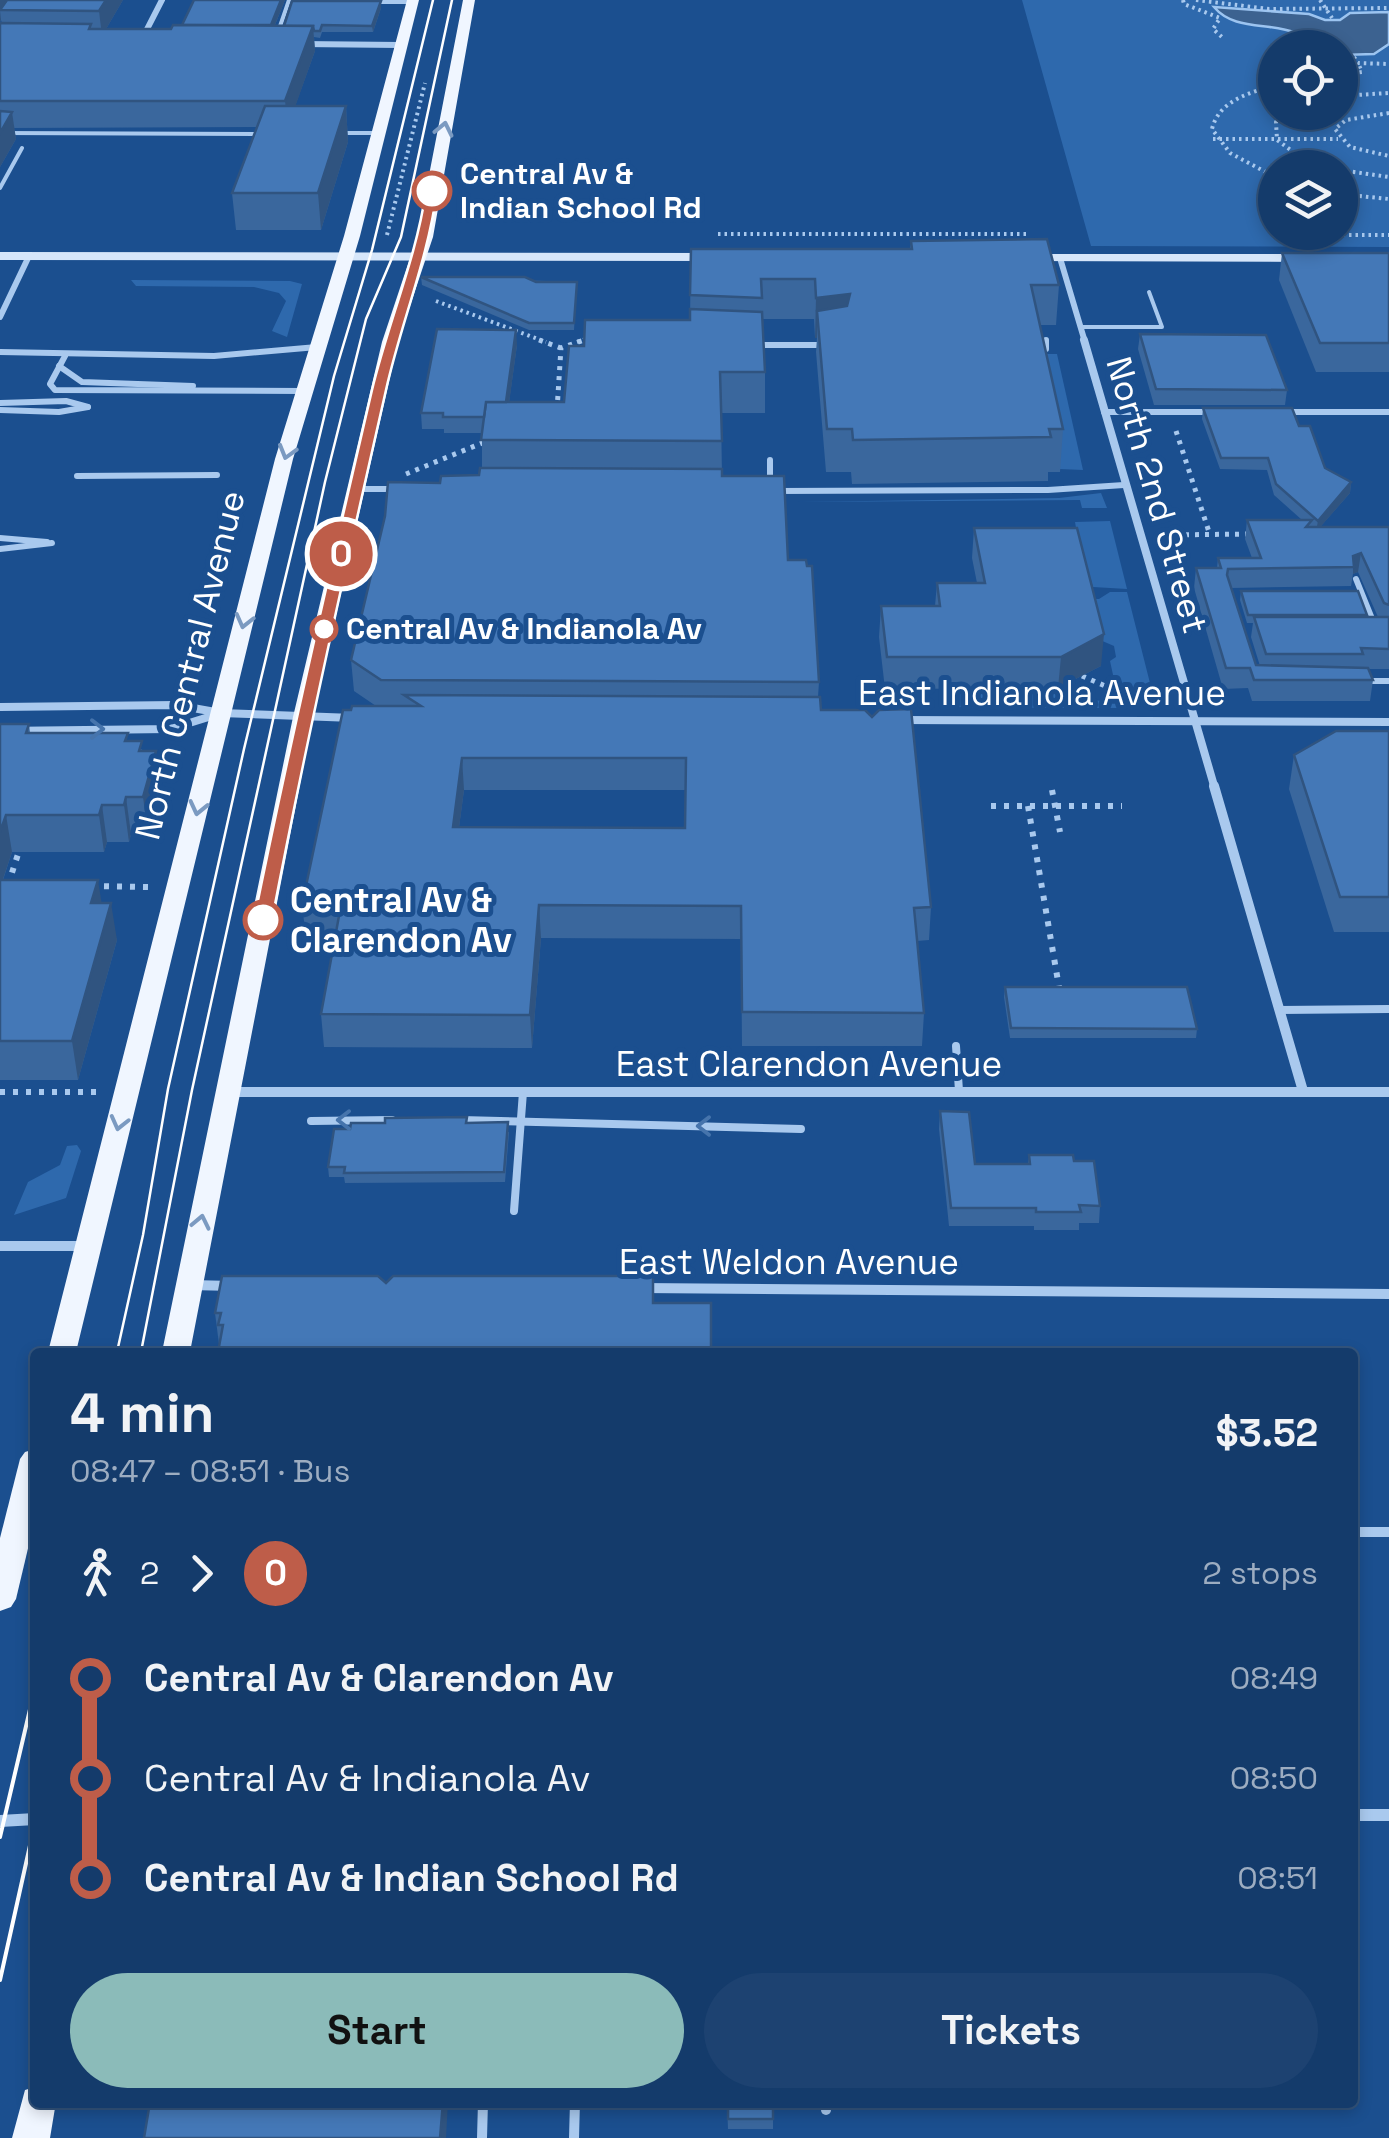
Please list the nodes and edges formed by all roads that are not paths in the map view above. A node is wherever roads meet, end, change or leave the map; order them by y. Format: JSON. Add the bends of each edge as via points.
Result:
{"nodes":[{"id":1,"x":162,"y":0,"type":"edge"},
{"id":2,"x":469,"y":0,"type":"edge"},
{"id":3,"x":288,"y":1,"type":"edge"},
{"id":4,"x":412,"y":1,"type":"edge"},
{"id":5,"x":306,"y":2,"type":"edge"},
{"id":6,"x":362,"y":2,"type":"edge"},
{"id":7,"x":128,"y":42,"type":"edge"},
{"id":8,"x":141,"y":42,"type":"junction"},
{"id":9,"x":160,"y":42,"type":"edge"},
{"id":10,"x":274,"y":44,"type":"edge"},
{"id":11,"x":291,"y":44,"type":"edge"},
{"id":12,"x":400,"y":45,"type":"junction"},
{"id":13,"x":0,"y":132,"type":"edge"},
{"id":14,"x":272,"y":134,"type":"edge"},
{"id":15,"x":324,"y":134,"type":"edge"},
{"id":16,"x":378,"y":134,"type":"junction"},
{"id":17,"x":22,"y":148,"type":"dead end"},
{"id":18,"x":0,"y":188,"type":"edge"},
{"id":19,"x":0,"y":256,"type":"edge"},
{"id":20,"x":29,"y":256,"type":"junction"},
{"id":21,"x":724,"y":257,"type":"edge"},
{"id":22,"x":345,"y":258,"type":"junction"},
{"id":23,"x":1021,"y":258,"type":"edge"},
{"id":24,"x":1060,"y":258,"type":"junction"},
{"id":25,"x":1331,"y":258,"type":"edge"},
{"id":26,"x":419,"y":259,"type":"junction"},
{"id":27,"x":1149,"y":292,"type":"dead end"},
{"id":28,"x":0,"y":317,"type":"edge"},
{"id":29,"x":1080,"y":327,"type":"junction"},
{"id":30,"x":1046,"y":339,"type":"edge"},
{"id":31,"x":830,"y":345,"type":"edge"},
{"id":32,"x":739,"y":346,"type":"edge"},
{"id":33,"x":317,"y":347,"type":"junction"},
{"id":34,"x":1046,"y":349,"type":"edge"},
{"id":35,"x":0,"y":352,"type":"edge"},
{"id":36,"x":65,"y":356,"type":"junction"},
{"id":37,"x":59,"y":366,"type":"junction"},
{"id":38,"x":282,"y":391,"type":"junction"},
{"id":39,"x":304,"y":391,"type":"junction"},
{"id":40,"x":0,"y":407,"type":"edge"},
{"id":41,"x":1104,"y":412,"type":"junction"},
{"id":42,"x":1214,"y":412,"type":"edge"},
{"id":43,"x":1272,"y":412,"type":"edge"},
{"id":44,"x":1389,"y":412,"type":"edge"},
{"id":45,"x":770,"y":460,"type":"dead end"},
{"id":46,"x":216,"y":475,"type":"dead end"},
{"id":47,"x":77,"y":476,"type":"dead end"},
{"id":48,"x":1124,"y":486,"type":"junction"},
{"id":49,"x":356,"y":488,"type":"junction"},
{"id":50,"x":411,"y":489,"type":"edge"},
{"id":51,"x":0,"y":538,"type":"edge"},
{"id":52,"x":0,"y":549,"type":"edge"},
{"id":53,"x":1356,"y":579,"type":"edge"},
{"id":54,"x":1343,"y":593,"type":"edge"},
{"id":55,"x":1362,"y":593,"type":"junction"},
{"id":56,"x":1357,"y":630,"type":"edge"},
{"id":57,"x":1376,"y":630,"type":"junction"},
{"id":58,"x":1388,"y":630,"type":"edge"},
{"id":59,"x":1352,"y":681,"type":"edge"},
{"id":60,"x":1389,"y":682,"type":"edge"},
{"id":61,"x":0,"y":707,"type":"edge"},
{"id":62,"x":221,"y":713,"type":"junction"},
{"id":63,"x":303,"y":717,"type":"junction"},
{"id":64,"x":362,"y":718,"type":"edge"},
{"id":65,"x":888,"y":720,"type":"edge"},
{"id":66,"x":1194,"y":721,"type":"junction"},
{"id":67,"x":1389,"y":722,"type":"edge"},
{"id":68,"x":0,"y":731,"type":"edge"},
{"id":69,"x":1389,"y":1009,"type":"edge"},
{"id":70,"x":1279,"y":1010,"type":"junction"},
{"id":71,"x":956,"y":1046,"type":"dead end"},
{"id":72,"x":229,"y":1092,"type":"junction"},
{"id":73,"x":522,"y":1092,"type":"junction"},
{"id":74,"x":959,"y":1092,"type":"junction"},
{"id":75,"x":1304,"y":1092,"type":"junction"},
{"id":76,"x":1389,"y":1092,"type":"edge"},
{"id":77,"x":311,"y":1120,"type":"dead end"},
{"id":78,"x":406,"y":1120,"type":"edge"},
{"id":79,"x":445,"y":1120,"type":"edge"},
{"id":80,"x":521,"y":1120,"type":"junction"},
{"id":81,"x":802,"y":1129,"type":"dead end"},
{"id":82,"x":514,"y":1211,"type":"dead end"},
{"id":83,"x":0,"y":1246,"type":"edge"},
{"id":84,"x":89,"y":1246,"type":"junction"},
{"id":85,"x":188,"y":1285,"type":"junction"},
{"id":86,"x":248,"y":1286,"type":"edge"},
{"id":87,"x":621,"y":1288,"type":"edge"},
{"id":88,"x":1389,"y":1294,"type":"edge"},
{"id":89,"x":63,"y":1348,"type":"edge"},
{"id":90,"x":177,"y":1348,"type":"edge"},
{"id":91,"x":30,"y":1479,"type":"edge"},
{"id":92,"x":1358,"y":1532,"type":"edge"},
{"id":93,"x":1389,"y":1532,"type":"edge"},
{"id":94,"x":0,"y":1599,"type":"edge"},
{"id":95,"x":1358,"y":1815,"type":"edge"},
{"id":96,"x":1389,"y":1815,"type":"edge"},
{"id":97,"x":30,"y":1819,"type":"edge"},
{"id":98,"x":0,"y":1822,"type":"edge"},
{"id":99,"x":37,"y":2108,"type":"edge"},
{"id":100,"x":484,"y":2108,"type":"edge"},
{"id":101,"x":575,"y":2108,"type":"edge"},
{"id":102,"x":31,"y":2138,"type":"edge"},
{"id":103,"x":482,"y":2138,"type":"edge"},
{"id":104,"x":574,"y":2138,"type":"edge"}],
"edges":[{"from":1,"to":8,"type":"street"},
{"from":26,"to":2,"type":"main road","one_way":true},
{"from":3,"to":5,"type":"lane"},
{"from":3,"to":10,"type":"lane"},
{"from":4,"to":6,"type":"lane"},
{"from":4,"to":12,"type":"main road","name":"North Central Avenue"},
{"from":7,"to":8,"type":"street"},
{"from":8,"to":9,"type":"street"},
{"from":11,"to":12,"type":"street"},
{"from":12,"to":16,"type":"main road","name":"North Central Avenue"},
{"from":13,"to":14,"type":"lane"},
{"from":15,"to":16,"type":"lane"},
{"from":16,"to":22,"type":"main road","name":"North Central Avenue"},
{"from":17,"to":18,"type":"lane"},
{"from":19,"to":20,"type":"main road"},
{"from":20,"to":22,"type":"main road"},
{"from":20,"to":28,"type":"street"},
{"from":21,"to":26,"type":"main road"},
{"from":22,"to":26,"type":"main road"},
{"from":22,"to":33,"type":"main road","name":"North Central Avenue"},
{"from":23,"to":24,"type":"main road"},
{"from":24,"to":25,"type":"main road"},
{"from":24,"to":29,"type":"street","name":"North 2nd Street"},
{"from":26,"to":49,"type":"main road","via":[[390,342]]},
{"from":27,"to":29,"type":"lane","via":[[1162,327]]},
{"from":29,"to":41,"type":"street","name":"North 2nd Street"},
{"from":30,"to":34,"type":"lane"},
{"from":31,"to":32,"type":"lane"},
{"from":33,"to":36,"type":"lane","via":[[237,356]]},
{"from":33,"to":39,"type":"main road","name":"North Central Avenue"},
{"from":35,"to":36,"type":"lane"},
{"from":36,"to":37,"type":"lane"},
{"from":37,"to":38,"type":"lane","via":[[74,380],[93,384]]},
{"from":37,"to":38,"type":"lane","via":[[50,384],[62,391]]},
{"from":38,"to":39,"type":"lane"},
{"from":39,"to":62,"type":"main road","name":"North Central Avenue","one_way":true},
{"from":40,"to":40,"type":"lane","via":[[59,412],[88,407],[66,401]]},
{"from":41,"to":42,"type":"lane"},
{"from":41,"to":48,"type":"street","name":"North 2nd Street"},
{"from":43,"to":44,"type":"lane"},
{"from":45,"to":48,"type":"lane","via":[[770,490]]},
{"from":46,"to":47,"type":"lane"},
{"from":48,"to":66,"type":"street","name":"North 2nd Street"},
{"from":49,"to":50,"type":"lane"},
{"from":49,"to":63,"type":"main road"},
{"from":51,"to":52,"type":"lane","via":[[52,543]]},
{"from":53,"to":55,"type":"lane"},
{"from":54,"to":55,"type":"lane"},
{"from":55,"to":57,"type":"lane"},
{"from":56,"to":57,"type":"lane"},
{"from":57,"to":58,"type":"lane"},
{"from":59,"to":60,"type":"lane"},
{"from":61,"to":62,"type":"street","via":[[176,705]]},
{"from":62,"to":63,"type":"street"},
{"from":68,"to":62,"type":"street","one_way":true,"via":[[170,729]]},
{"from":62,"to":84,"type":"main road","name":"North Central Avenue","one_way":true},
{"from":63,"to":64,"type":"street"},
{"from":63,"to":72,"type":"main road"},
{"from":65,"to":66,"type":"street","name":"East Indianola Avenue"},
{"from":66,"to":67,"type":"street","name":"East Indianola Avenue"},
{"from":66,"to":70,"type":"street","name":"North 2nd Street"},
{"from":69,"to":70,"type":"lane"},
{"from":70,"to":75,"type":"street","name":"North 2nd Street"},
{"from":71,"to":74,"type":"lane"},
{"from":72,"to":73,"type":"street","name":"East Clarendon Avenue"},
{"from":85,"to":72,"type":"main road","one_way":true},
{"from":73,"to":74,"type":"street","name":"East Clarendon Avenue"},
{"from":73,"to":80,"type":"lane"},
{"from":74,"to":75,"type":"street","name":"East Clarendon Avenue"},
{"from":75,"to":76,"type":"street","name":"East Clarendon Avenue"},
{"from":78,"to":77,"type":"lane","one_way":true},
{"from":79,"to":80,"type":"lane"},
{"from":81,"to":80,"type":"lane","one_way":true},
{"from":80,"to":82,"type":"lane"},
{"from":83,"to":84,"type":"street"},
{"from":84,"to":89,"type":"main road","name":"North Central Avenue"},
{"from":85,"to":86,"type":"street"},
{"from":85,"to":90,"type":"main road"},
{"from":87,"to":88,"type":"street","name":"East Weldon Avenue"},
{"from":91,"to":94,"type":"main road"},
{"from":92,"to":93,"type":"lane"},
{"from":95,"to":96,"type":"street"},
{"from":97,"to":98,"type":"street"},
{"from":99,"to":102,"type":"main road"},
{"from":100,"to":103,"type":"lane"},
{"from":101,"to":104,"type":"lane"}]}
